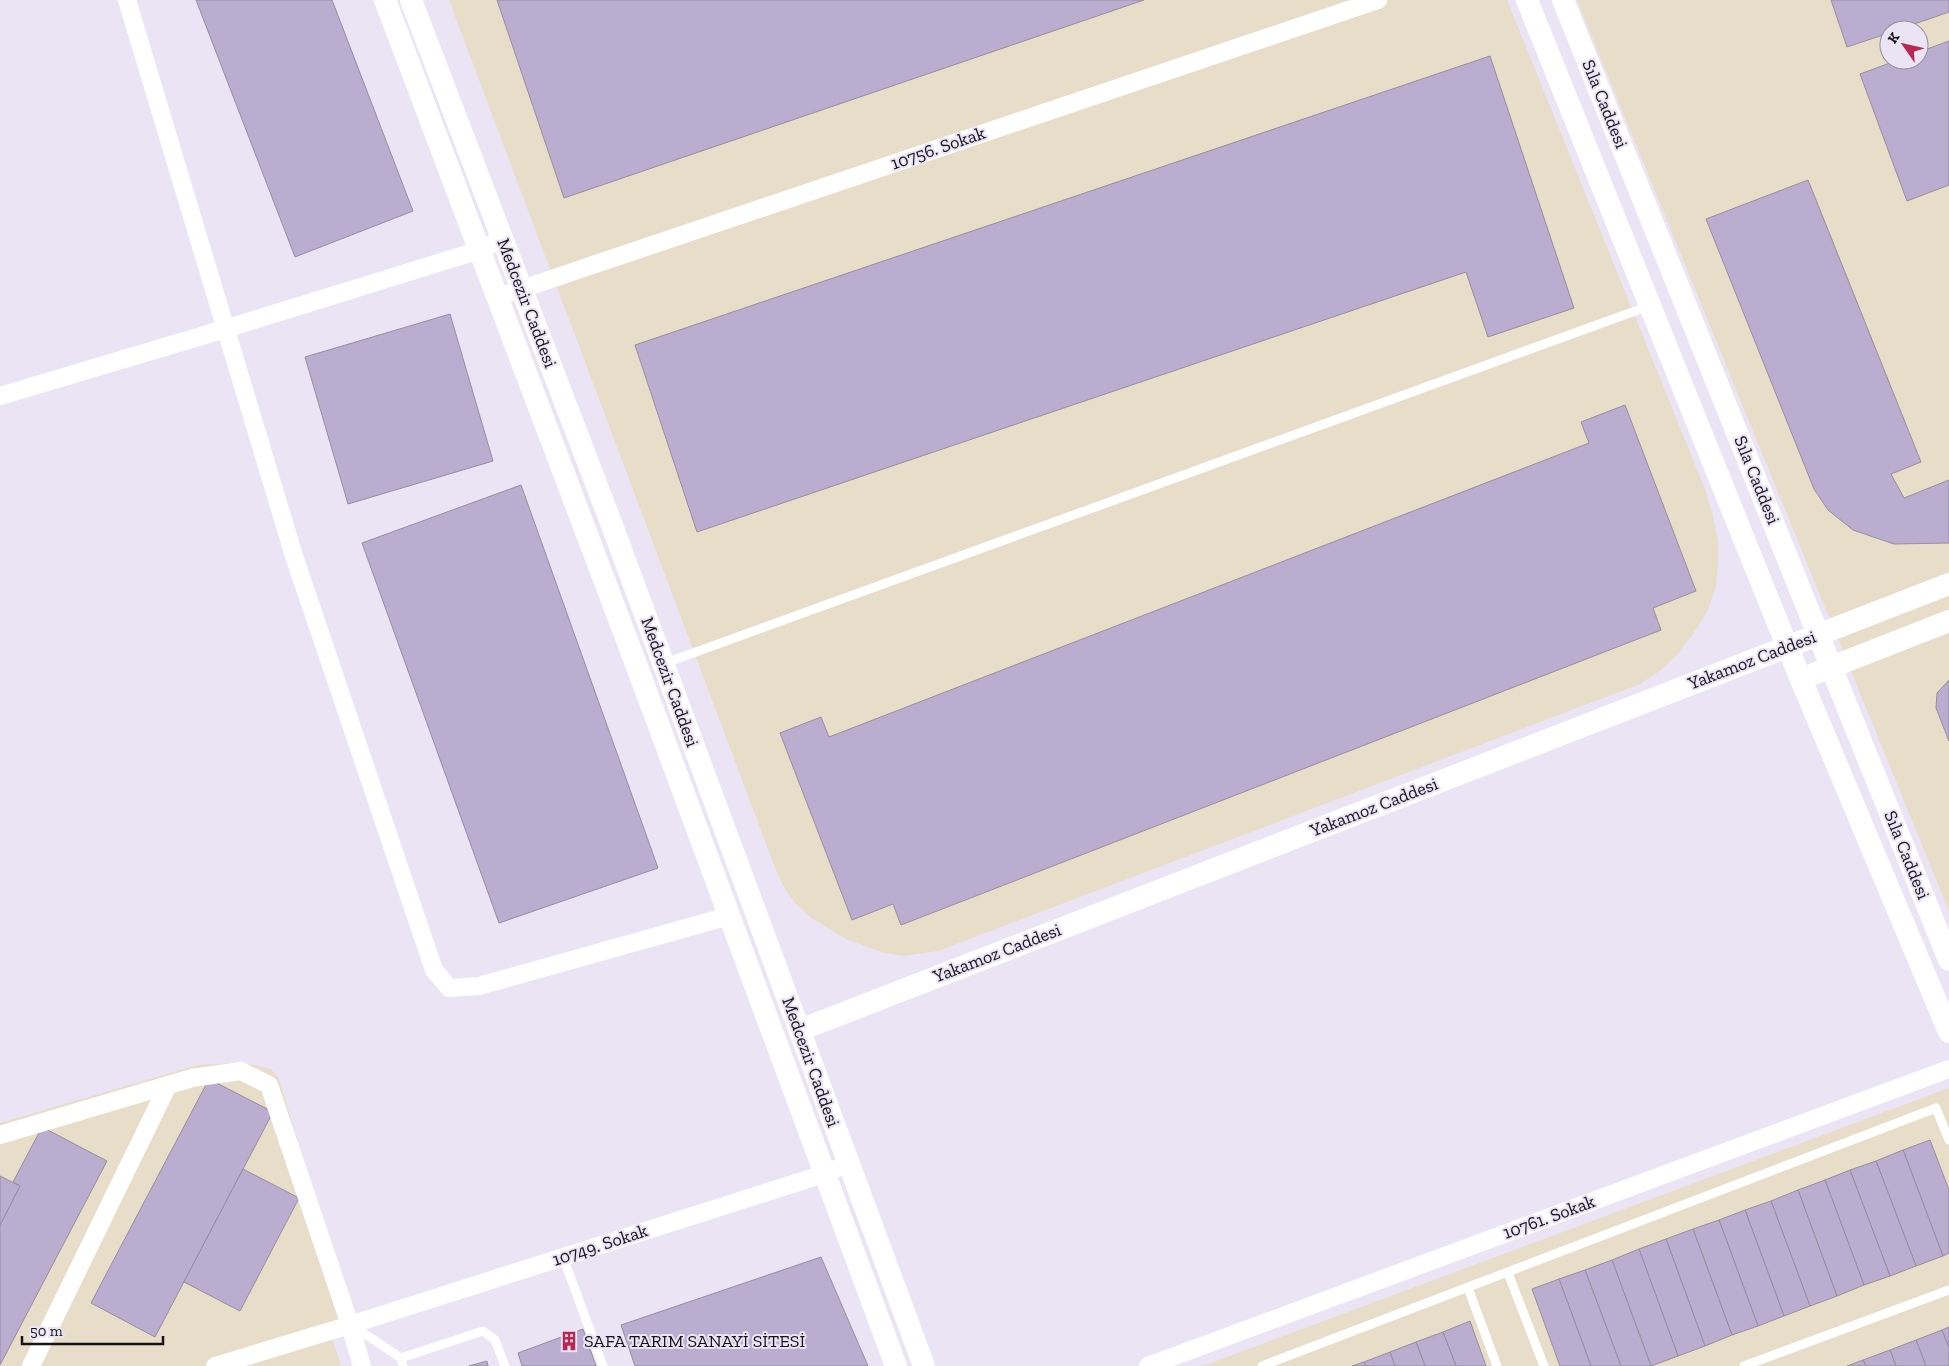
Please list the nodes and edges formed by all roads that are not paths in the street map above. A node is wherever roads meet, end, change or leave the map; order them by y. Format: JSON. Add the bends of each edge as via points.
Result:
{"nodes":[{"id":1,"x":128,"y":0,"type":"edge"},
{"id":2,"x":384,"y":0,"type":"edge"},
{"id":3,"x":411,"y":0,"type":"edge"},
{"id":4,"x":1378,"y":0,"type":"edge"},
{"id":5,"x":1527,"y":0,"type":"edge"},
{"id":6,"x":1563,"y":0,"type":"edge"},
{"id":7,"x":502,"y":239,"type":"junction"},
{"id":8,"x":480,"y":250,"type":"junction"},
{"id":9,"x":522,"y":289,"type":"junction"},
{"id":10,"x":498,"y":296,"type":"junction"},
{"id":11,"x":1650,"y":306,"type":"junction"},
{"id":12,"x":225,"y":329,"type":"junction"},
{"id":13,"x":0,"y":396,"type":"edge"},
{"id":14,"x":1949,"y":584,"type":"edge"},
{"id":15,"x":1949,"y":621,"type":"edge"},
{"id":16,"x":1819,"y":634,"type":"junction"},
{"id":17,"x":1787,"y":646,"type":"junction"},
{"id":18,"x":662,"y":664,"type":"junction"},
{"id":19,"x":1832,"y":667,"type":"junction"},
{"id":20,"x":1801,"y":679,"type":"junction"},
{"id":21,"x":729,"y":916,"type":"junction"},
{"id":22,"x":1949,"y":960,"type":"edge"},
{"id":23,"x":800,"y":1030,"type":"junction"},
{"id":24,"x":1949,"y":1032,"type":"edge"},
{"id":25,"x":1949,"y":1068,"type":"edge"},
{"id":26,"x":168,"y":1085,"type":"junction"},
{"id":27,"x":0,"y":1135,"type":"edge"},
{"id":28,"x":1949,"y":1140,"type":"edge"},
{"id":29,"x":849,"y":1163,"type":"junction"},
{"id":30,"x":824,"y":1174,"type":"junction"},
{"id":31,"x":563,"y":1257,"type":"junction"},
{"id":32,"x":1508,"y":1273,"type":"junction"},
{"id":33,"x":1468,"y":1288,"type":"junction"},
{"id":34,"x":1949,"y":1290,"type":"edge"},
{"id":35,"x":350,"y":1325,"type":"junction"},
{"id":36,"x":402,"y":1362,"type":"edge"},
{"id":37,"x":31,"y":1366,"type":"edge"},
{"id":38,"x":215,"y":1366,"type":"edge"},
{"id":39,"x":362,"y":1366,"type":"edge"},
{"id":40,"x":506,"y":1366,"type":"edge"},
{"id":41,"x":603,"y":1366,"type":"edge"},
{"id":42,"x":896,"y":1366,"type":"edge"},
{"id":43,"x":924,"y":1366,"type":"edge"},
{"id":44,"x":1148,"y":1366,"type":"edge"},
{"id":45,"x":1262,"y":1366,"type":"edge"},
{"id":46,"x":1497,"y":1366,"type":"edge"},
{"id":47,"x":1544,"y":1366,"type":"edge"},
{"id":48,"x":1744,"y":1366,"type":"edge"}],
"edges":[{"from":1,"to":12,"type":"street"},
{"from":2,"to":8,"type":"street","name":"Medcezir Caddesi"},
{"from":3,"to":7,"type":"street","name":"Medcezir Caddesi"},
{"from":4,"to":9,"type":"street","name":"10756. Sokak"},
{"from":5,"to":11,"type":"street"},
{"from":6,"to":16,"type":"street","name":"Sıla Caddesi"},
{"from":7,"to":8,"type":"street"},
{"from":7,"to":9,"type":"street","name":"Medcezir Caddesi"},
{"from":8,"to":10,"type":"street","name":"Medcezir Caddesi"},
{"from":8,"to":12,"type":"street"},
{"from":9,"to":10,"type":"street","name":"10756. Sokak"},
{"from":9,"to":18,"type":"street","name":"Medcezir Caddesi"},
{"from":10,"to":21,"type":"street","name":"Medcezir Caddesi"},
{"from":11,"to":17,"type":"street"},
{"from":11,"to":18,"type":"lane"},
{"from":12,"to":13,"type":"street"},
{"from":12,"to":21,"type":"street","via":[[294,556],[434,970],[449,988],[479,986]]},
{"from":14,"to":16,"type":"street","name":"Yakamoz Caddesi"},
{"from":15,"to":19,"type":"street","name":"Yakamoz Caddesi"},
{"from":16,"to":17,"type":"street","name":"Yakamoz Caddesi"},
{"from":16,"to":19,"type":"street","name":"Sıla Caddesi"},
{"from":17,"to":20,"type":"street"},
{"from":17,"to":23,"type":"street","name":"Yakamoz Caddesi"},
{"from":18,"to":23,"type":"street","name":"Medcezir Caddesi"},
{"from":19,"to":20,"type":"street","name":"Yakamoz Caddesi"},
{"from":19,"to":22,"type":"street","name":"Sıla Caddesi"},
{"from":20,"to":24,"type":"street"},
{"from":21,"to":30,"type":"street","name":"Medcezir Caddesi"},
{"from":23,"to":29,"type":"street","name":"Medcezir Caddesi"},
{"from":25,"to":44,"type":"street","name":"10761. Sokak"},
{"from":26,"to":27,"type":"street"},
{"from":26,"to":35,"type":"street","via":[[241,1071],[269,1085]]},
{"from":26,"to":37,"type":"street"},
{"from":28,"to":32,"type":"lane","via":[[1936,1108]]},
{"from":29,"to":30,"type":"street","name":"10749. Sokak"},
{"from":29,"to":43,"type":"street","name":"Medcezir Caddesi"},
{"from":30,"to":31,"type":"street","name":"10749. Sokak"},
{"from":30,"to":42,"type":"street","name":"Medcezir Caddesi"},
{"from":31,"to":35,"type":"street","name":"10749. Sokak"},
{"from":31,"to":41,"type":"lane"},
{"from":32,"to":33,"type":"lane"},
{"from":32,"to":47,"type":"lane"},
{"from":33,"to":45,"type":"lane"},
{"from":33,"to":46,"type":"lane"},
{"from":34,"to":48,"type":"lane"},
{"from":35,"to":36,"type":"lane"},
{"from":35,"to":38,"type":"street","name":"10749. Sokak"},
{"from":35,"to":39,"type":"street"},
{"from":36,"to":40,"type":"lane","via":[[483,1331],[495,1340]]}]}
